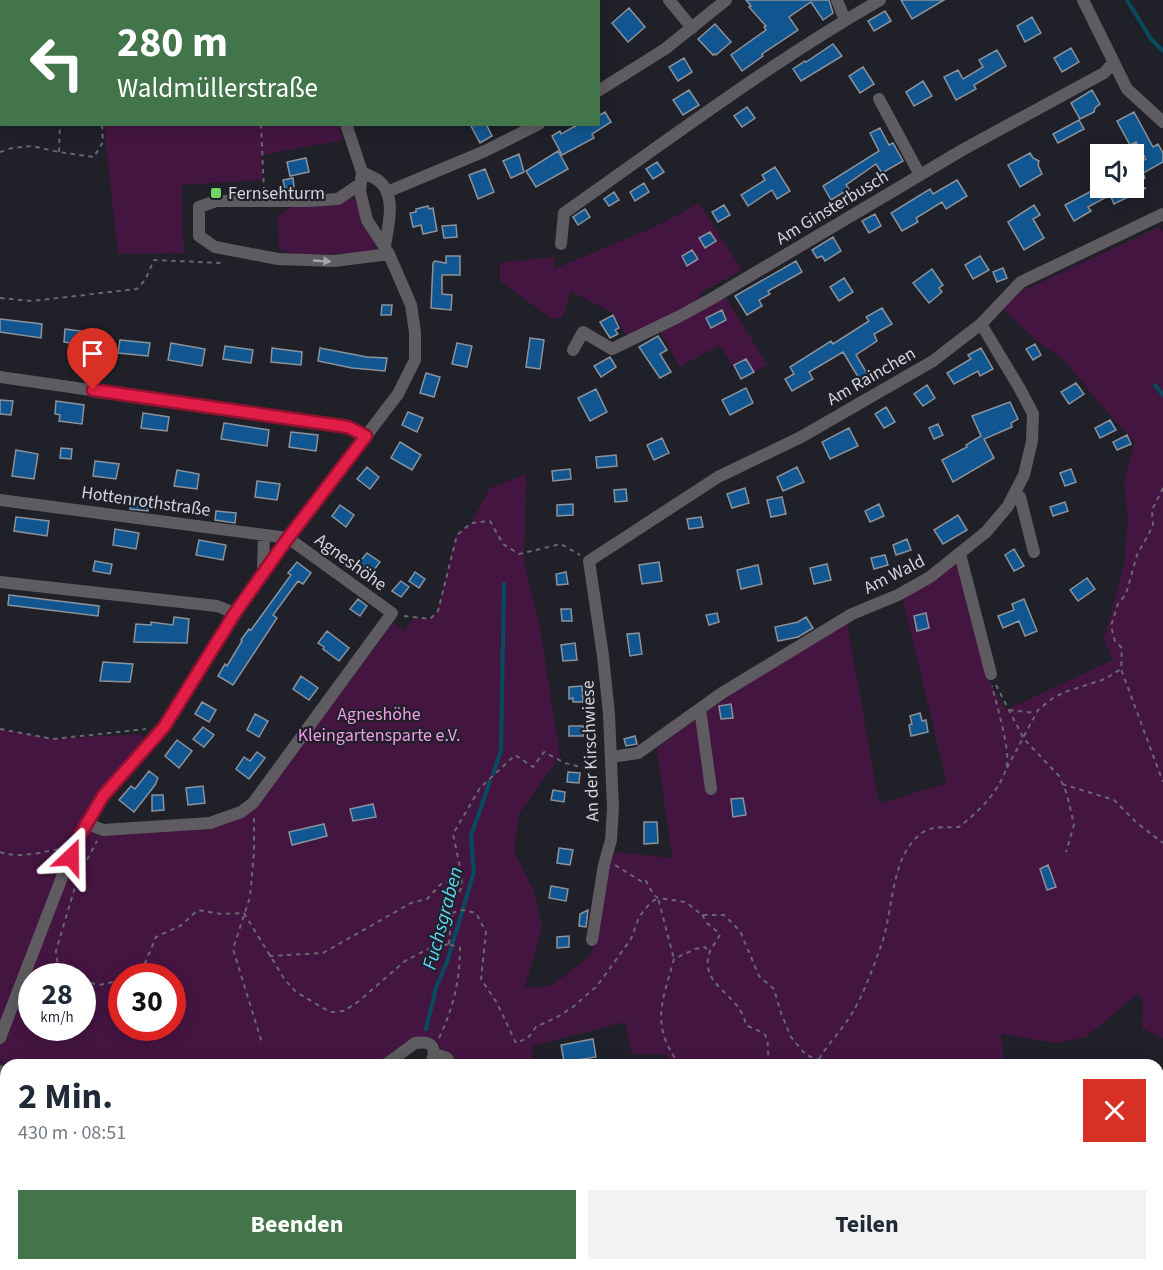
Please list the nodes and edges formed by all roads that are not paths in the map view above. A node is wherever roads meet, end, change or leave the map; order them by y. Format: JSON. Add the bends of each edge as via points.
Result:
{"nodes":[{"id":1,"x":669,"y":0,"type":"edge"},
{"id":2,"x":726,"y":0,"type":"edge"},
{"id":3,"x":837,"y":0,"type":"edge"},
{"id":4,"x":880,"y":0,"type":"edge"},
{"id":5,"x":1083,"y":0,"type":"edge"},
{"id":6,"x":845,"y":20,"type":"junction"},
{"id":7,"x":692,"y":27,"type":"junction"},
{"id":8,"x":1113,"y":63,"type":"junction"},
{"id":9,"x":600,"y":90,"type":"edge"},
{"id":10,"x":879,"y":99,"type":"dead end"},
{"id":11,"x":1163,"y":122,"type":"edge"},
{"id":12,"x":347,"y":126,"type":"edge"},
{"id":13,"x":535,"y":126,"type":"edge"},
{"id":14,"x":920,"y":175,"type":"junction"},
{"id":15,"x":361,"y":178,"type":"junction"},
{"id":16,"x":387,"y":192,"type":"junction"},
{"id":17,"x":1163,"y":214,"type":"edge"},
{"id":18,"x":561,"y":244,"type":"dead end"},
{"id":19,"x":387,"y":250,"type":"junction"},
{"id":20,"x":981,"y":324,"type":"junction"},
{"id":21,"x":573,"y":350,"type":"dead end"},
{"id":22,"x":0,"y":377,"type":"edge"},
{"id":23,"x":366,"y":436,"type":"junction"},
{"id":24,"x":1020,"y":498,"type":"dead end"},
{"id":25,"x":0,"y":500,"type":"edge"},
{"id":26,"x":264,"y":535,"type":"junction"},
{"id":27,"x":288,"y":538,"type":"junction"},
{"id":28,"x":1034,"y":552,"type":"dead end"},
{"id":29,"x":960,"y":554,"type":"junction"},
{"id":30,"x":589,"y":561,"type":"joint"},
{"id":31,"x":263,"y":574,"type":"junction"},
{"id":32,"x":0,"y":582,"type":"edge"},
{"id":33,"x":235,"y":613,"type":"junction"},
{"id":34,"x":991,"y":674,"type":"road end"},
{"id":35,"x":700,"y":709,"type":"junction"},
{"id":36,"x":611,"y":757,"type":"junction"},
{"id":37,"x":711,"y":789,"type":"dead end"},
{"id":38,"x":86,"y":823,"type":"junction"},
{"id":39,"x":592,"y":940,"type":"dead end"},
{"id":40,"x":0,"y":1038,"type":"edge"},
{"id":41,"x":433,"y":1056,"type":"edge"},
{"id":42,"x":393,"y":1059,"type":"edge"},
{"id":43,"x":447,"y":1059,"type":"edge"}],
"edges":[{"from":1,"to":7,"type":"street"},
{"from":2,"to":7,"type":"street"},
{"from":3,"to":6,"type":"street"},
{"from":4,"to":6,"type":"street"},
{"from":5,"to":8,"type":"street"},
{"from":6,"to":18,"type":"street","via":[[564,213]]},
{"from":7,"to":9,"type":"street"},
{"from":8,"to":11,"type":"street","via":[[1127,89]]},
{"from":8,"to":14,"type":"street","name":"Am Ginsterbusch","via":[[1104,73]]},
{"from":10,"to":14,"type":"street"},
{"from":12,"to":15,"type":"street"},
{"from":13,"to":16,"type":"street"},
{"from":14,"to":21,"type":"street","name":"Am Ginsterbusch","via":[[680,316],[612,349],[583,332]]},
{"from":15,"to":16,"type":"street","via":[[379,181]]},
{"from":15,"to":19,"type":"street","via":[[362,208]]},
{"from":15,"to":19,"type":"street","one_way":true,"via":[[338,199],[216,201],[199,207],[199,236],[215,247],[278,259],[334,261]]},
{"from":16,"to":19,"type":"street"},
{"from":17,"to":20,"type":"street","name":"Am Rainchen","via":[[1021,282]]},
{"from":19,"to":23,"type":"street","via":[[411,305],[415,360],[398,394]]},
{"from":20,"to":29,"type":"street","name":"Am Wald","via":[[1033,414],[1032,441],[1024,475],[1008,506]]},
{"from":20,"to":30,"type":"street","name":"Am Rainchen","via":[[933,361],[801,437],[718,477]]},
{"from":22,"to":23,"type":"street","via":[[348,427]]},
{"from":23,"to":27,"type":"street"},
{"from":24,"to":28,"type":"street"},
{"from":25,"to":26,"type":"street","name":"Hottenrothstraße"},
{"from":26,"to":27,"type":"street","name":"Hottenrothstraße"},
{"from":26,"to":31,"type":"street"},
{"from":27,"to":31,"type":"street"},
{"from":27,"to":38,"type":"street","name":"Agneshöhe","via":[[393,614],[253,803],[241,812],[210,822],[103,830]]},
{"from":29,"to":34,"type":"street"},
{"from":29,"to":35,"type":"street","name":"Am Wald","via":[[930,577],[852,614]]},
{"from":30,"to":36,"type":"street","name":"An der Kirschwiese","via":[[603,656]]},
{"from":31,"to":33,"type":"street"},
{"from":32,"to":33,"type":"street","via":[[217,606]]},
{"from":33,"to":38,"type":"street","via":[[164,727],[103,796]]},
{"from":35,"to":36,"type":"street","name":"Am Wald","via":[[638,753]]},
{"from":35,"to":37,"type":"street"},
{"from":36,"to":39,"type":"street","name":"An der Kirschwiese","via":[[611,840]]},
{"from":38,"to":40,"type":"street"},
{"from":41,"to":42,"type":"street","via":[[427,1043],[415,1043]]},
{"from":41,"to":43,"type":"street"}]}
